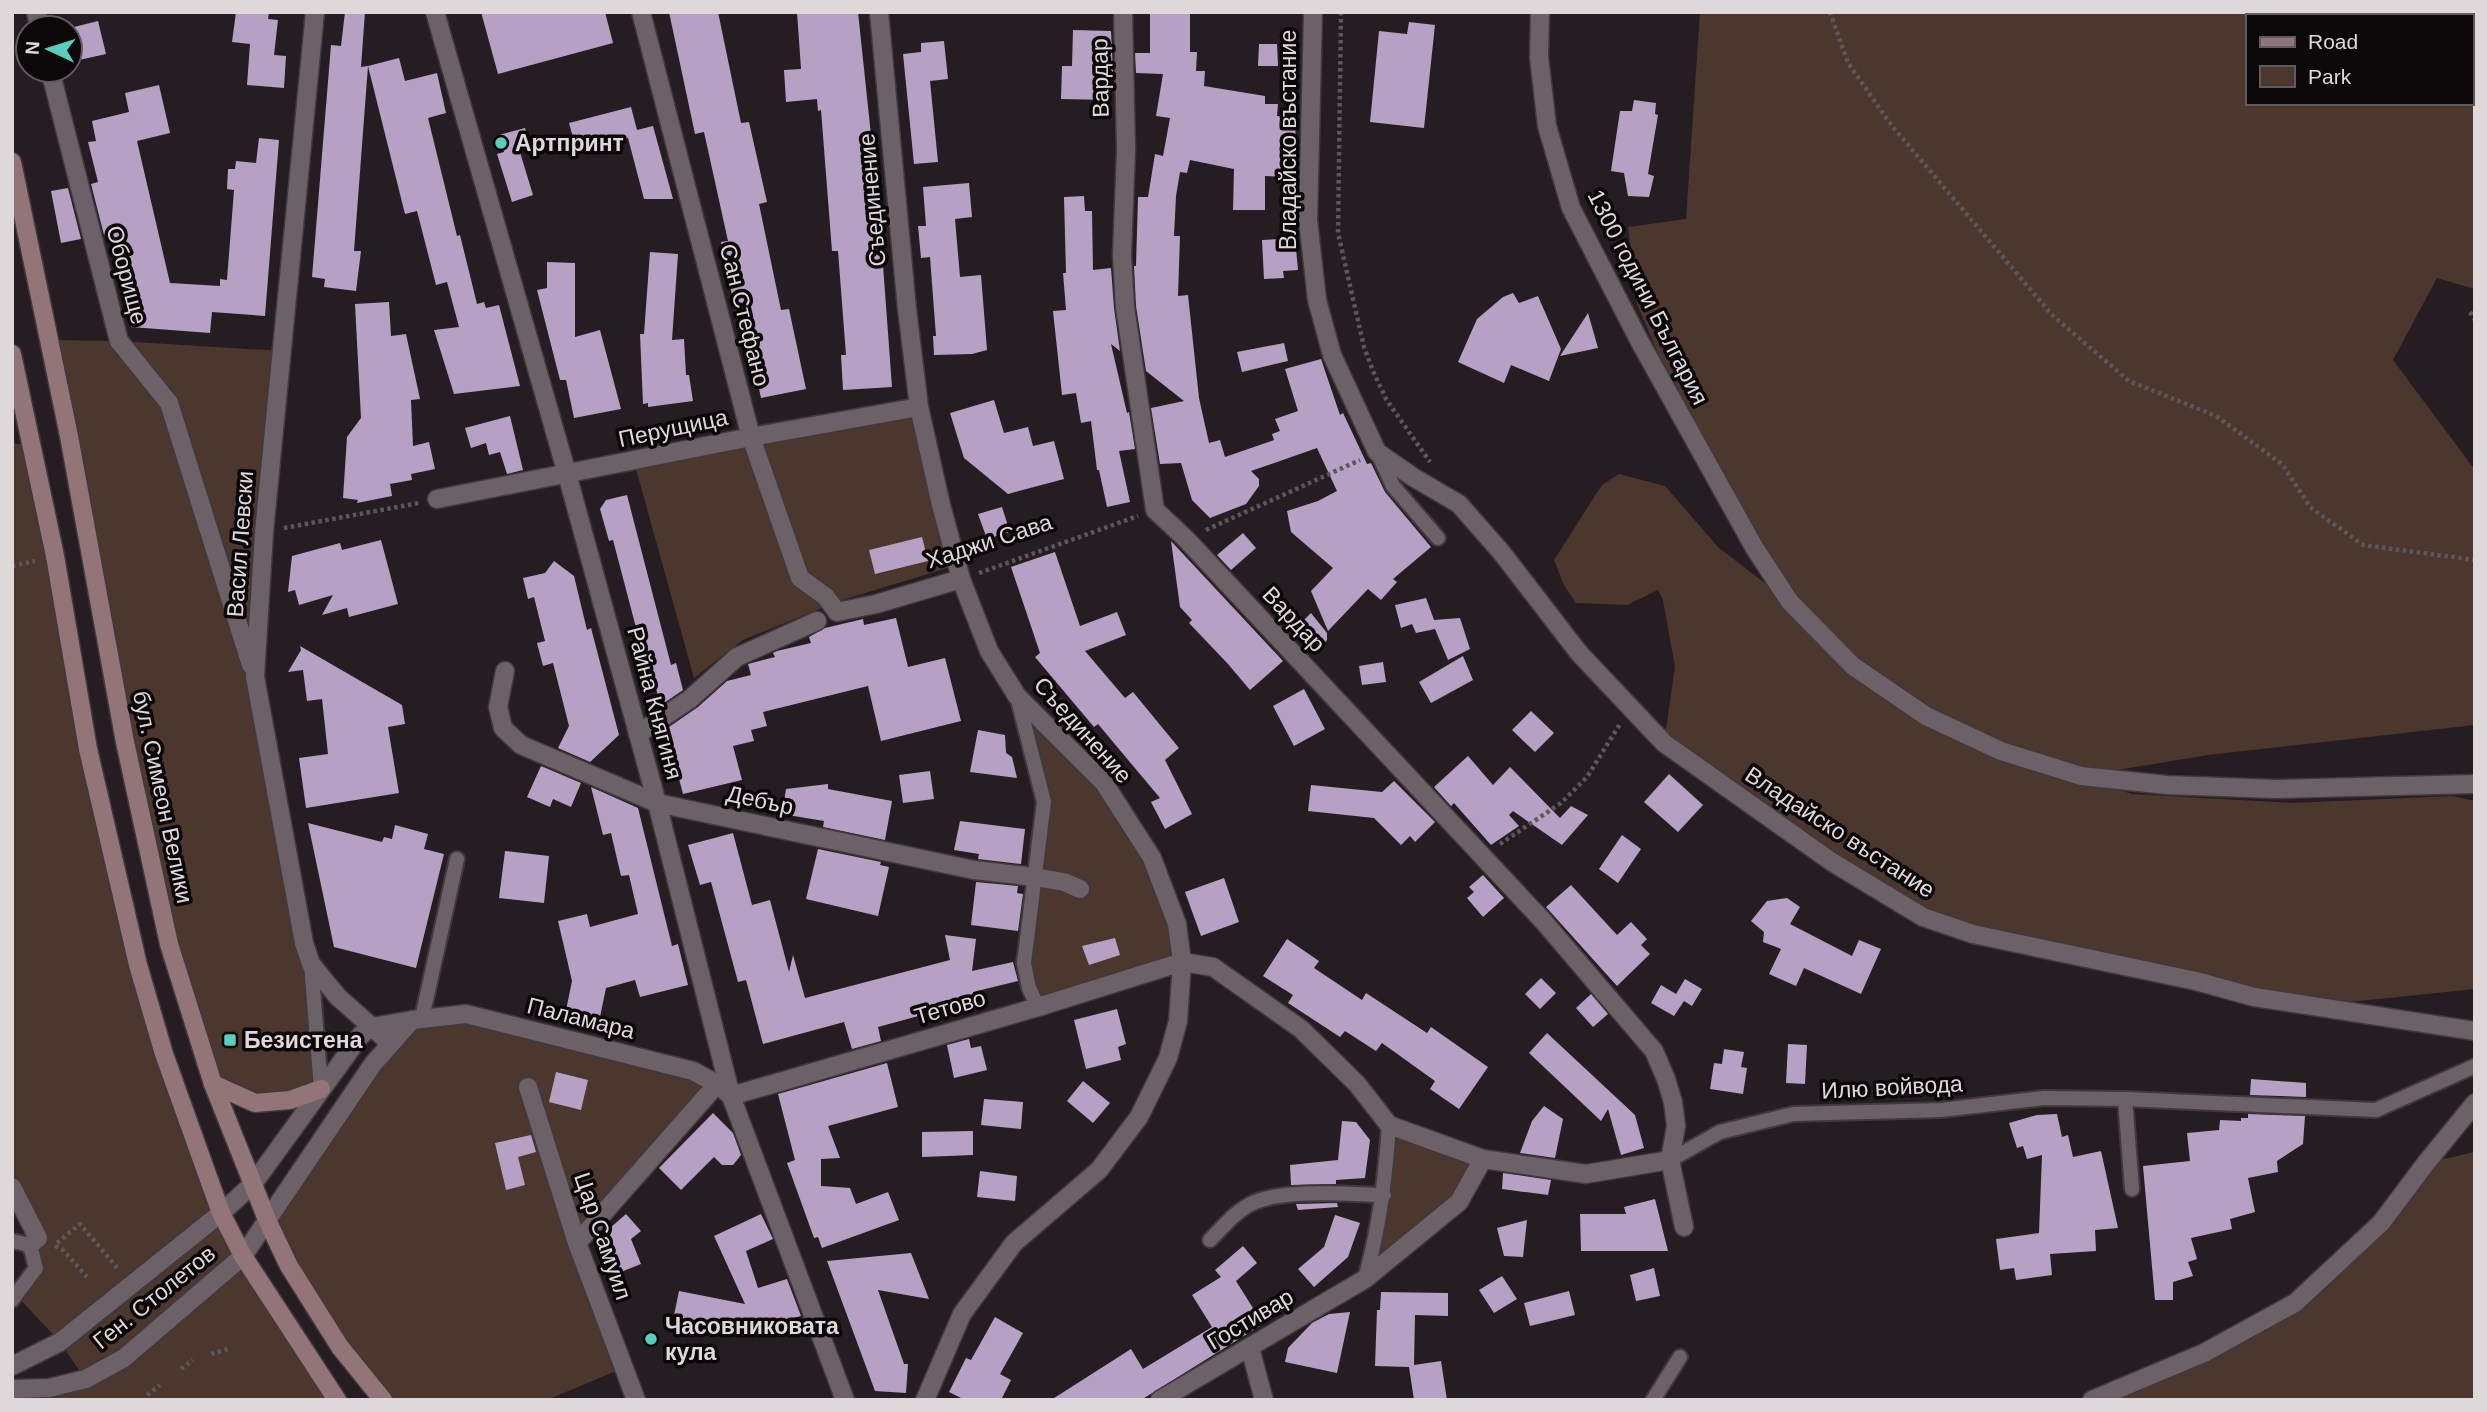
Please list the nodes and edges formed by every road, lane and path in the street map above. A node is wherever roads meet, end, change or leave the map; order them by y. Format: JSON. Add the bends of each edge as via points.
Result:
{"nodes":[{"id":1,"x":315,"y":12,"type":"edge"},
{"id":2,"x":435,"y":12,"type":"edge"},
{"id":3,"x":641,"y":12,"type":"edge"},
{"id":4,"x":879,"y":12,"type":"edge"},
{"id":5,"x":1123,"y":12,"type":"edge"},
{"id":6,"x":1314,"y":12,"type":"edge"},
{"id":7,"x":1341,"y":12,"type":"edge"},
{"id":8,"x":1540,"y":12,"type":"edge"},
{"id":9,"x":1830,"y":12,"type":"edge"},
{"id":10,"x":54,"y":84,"type":"edge"},
{"id":11,"x":12,"y":162,"type":"edge"},
{"id":12,"x":2470,"y":312,"type":"dead end"},
{"id":13,"x":2475,"y":320,"type":"edge"},
{"id":14,"x":12,"y":354,"type":"edge"},
{"id":15,"x":919,"y":407,"type":"junction"},
{"id":16,"x":751,"y":437,"type":"junction"},
{"id":17,"x":1377,"y":452,"type":"junction"},
{"id":18,"x":1437,"y":472,"type":"dead end"},
{"id":19,"x":567,"y":474,"type":"junction"},
{"id":20,"x":438,"y":499,"type":"joint"},
{"id":21,"x":1155,"y":510,"type":"junction"},
{"id":22,"x":264,"y":532,"type":"junction"},
{"id":23,"x":1438,"y":538,"type":"dead end"},
{"id":24,"x":1186,"y":540,"type":"junction"},
{"id":25,"x":2475,"y":560,"type":"edge"},
{"id":26,"x":961,"y":579,"type":"junction"},
{"id":27,"x":837,"y":612,"type":"joint"},
{"id":28,"x":817,"y":621,"type":"dead end"},
{"id":29,"x":505,"y":671,"type":"dead end"},
{"id":30,"x":255,"y":677,"type":"junction"},
{"id":31,"x":1017,"y":696,"type":"junction"},
{"id":32,"x":1629,"y":706,"type":"junction"},
{"id":33,"x":638,"y":734,"type":"junction"},
{"id":34,"x":2475,"y":784,"type":"edge"},
{"id":35,"x":657,"y":803,"type":"junction"},
{"id":36,"x":1481,"y":856,"type":"junction"},
{"id":37,"x":457,"y":859,"type":"dead end"},
{"id":38,"x":1035,"y":877,"type":"junction"},
{"id":39,"x":1080,"y":889,"type":"dead end"},
{"id":40,"x":1182,"y":962,"type":"junction"},
{"id":41,"x":311,"y":964,"type":"junction"},
{"id":42,"x":1038,"y":1007,"type":"junction"},
{"id":43,"x":417,"y":1019,"type":"junction"},
{"id":44,"x":372,"y":1027,"type":"junction"},
{"id":45,"x":2475,"y":1031,"type":"edge"},
{"id":46,"x":390,"y":1043,"type":"junction"},
{"id":47,"x":2475,"y":1066,"type":"edge"},
{"id":48,"x":213,"y":1084,"type":"junction"},
{"id":49,"x":528,"y":1087,"type":"dead end"},
{"id":50,"x":321,"y":1089,"type":"junction"},
{"id":51,"x":724,"y":1090,"type":"junction"},
{"id":52,"x":2125,"y":1099,"type":"junction"},
{"id":53,"x":2475,"y":1103,"type":"edge"},
{"id":54,"x":1389,"y":1125,"type":"junction"},
{"id":55,"x":1483,"y":1160,"type":"junction"},
{"id":56,"x":1670,"y":1160,"type":"junction"},
{"id":57,"x":253,"y":1184,"type":"junction"},
{"id":58,"x":12,"y":1186,"type":"edge"},
{"id":59,"x":2132,"y":1189,"type":"dead end"},
{"id":60,"x":1384,"y":1195,"type":"junction"},
{"id":61,"x":221,"y":1213,"type":"junction"},
{"id":62,"x":268,"y":1222,"type":"junction"},
{"id":63,"x":1684,"y":1227,"type":"dead end"},
{"id":64,"x":1210,"y":1240,"type":"dead end"},
{"id":65,"x":12,"y":1241,"type":"edge"},
{"id":66,"x":577,"y":1243,"type":"junction"},
{"id":67,"x":30,"y":1245,"type":"junction"},
{"id":68,"x":54,"y":1246,"type":"dead end"},
{"id":69,"x":64,"y":1251,"type":"dead end"},
{"id":70,"x":243,"y":1256,"type":"junction"},
{"id":71,"x":87,"y":1277,"type":"dead end"},
{"id":72,"x":1364,"y":1279,"type":"junction"},
{"id":73,"x":130,"y":1285,"type":"junction"},
{"id":74,"x":12,"y":1300,"type":"edge"},
{"id":75,"x":231,"y":1348,"type":"dead end"},
{"id":76,"x":1250,"y":1348,"type":"junction"},
{"id":77,"x":211,"y":1354,"type":"dead end"},
{"id":78,"x":1680,"y":1357,"type":"dead end"},
{"id":79,"x":193,"y":1360,"type":"dead end"},
{"id":80,"x":12,"y":1366,"type":"edge"},
{"id":81,"x":181,"y":1369,"type":"dead end"},
{"id":82,"x":160,"y":1385,"type":"dead end"},
{"id":83,"x":12,"y":1389,"type":"edge"},
{"id":84,"x":52,"y":1394,"type":"edge"},
{"id":85,"x":147,"y":1395,"type":"dead end"},
{"id":86,"x":337,"y":1400,"type":"edge"},
{"id":87,"x":383,"y":1400,"type":"edge"},
{"id":88,"x":636,"y":1400,"type":"edge"},
{"id":89,"x":845,"y":1400,"type":"edge"},
{"id":90,"x":925,"y":1400,"type":"edge"},
{"id":91,"x":1160,"y":1400,"type":"edge"},
{"id":92,"x":1264,"y":1400,"type":"edge"},
{"id":93,"x":1653,"y":1400,"type":"edge"},
{"id":94,"x":2092,"y":1400,"type":"edge"}],
"edges":[{"from":1,"to":22,"type":"street","name":"Васил Левски"},
{"from":2,"to":19,"type":"street","name":"Райна Княгиня"},
{"from":3,"to":16,"type":"street","name":"Сан Стефано"},
{"from":4,"to":15,"type":"street","name":"Съединение"},
{"from":5,"to":21,"type":"street","name":"Вардар","via":[[1125,307]]},
{"from":6,"to":17,"type":"street","name":"Владайско въстание","via":[[1308,220],[1317,300],[1332,355]]},
{"from":7,"to":18,"type":"path","via":[[1338,233],[1348,285],[1364,347],[1382,389]]},
{"from":8,"to":34,"type":"street","name":"1300 години България","via":[[1539,57],[1547,126],[1572,208],[1754,547],[1790,602],[1853,666],[1926,716],[2001,751],[2081,776],[2276,789]]},
{"from":9,"to":25,"type":"path","via":[[1848,63],[1892,126],[2052,315],[2129,381],[2216,416],[2282,464],[2310,507],[2363,545]]},
{"from":10,"to":30,"type":"street","name":"Оборище","via":[[119,341],[169,403]]},
{"from":11,"to":48,"type":"main road","name":"бул. Симеон Велики","via":[[69,436],[125,743],[169,944]]},
{"from":12,"to":13,"type":"path"},
{"from":14,"to":61,"type":"main road","via":[[55,556],[88,749],[138,965],[164,1054]]},
{"from":15,"to":16,"type":"street","name":"Перущица"},
{"from":15,"to":26,"type":"street","name":"Съединение"},
{"from":16,"to":19,"type":"street","name":"Перущица"},
{"from":16,"to":27,"type":"street","name":"Сан Стефано","via":[[800,578],[826,597]]},
{"from":17,"to":23,"type":"lane","via":[[1393,486]]},
{"from":17,"to":24,"type":"path"},
{"from":17,"to":32,"type":"street","name":"Владайско въстание","via":[[1459,504],[1578,653]]},
{"from":19,"to":20,"type":"street","name":"Перущица"},
{"from":19,"to":33,"type":"street","name":"Райна Княгиня"},
{"from":20,"to":22,"type":"path"},
{"from":21,"to":24,"type":"street","name":"Вардар"},
{"from":21,"to":26,"type":"path","name":"Хаджи Сава"},
{"from":22,"to":30,"type":"street","name":"Васил Левски"},
{"from":24,"to":36,"type":"street","name":"Вардар"},
{"from":26,"to":27,"type":"street","name":"Хаджи Сава"},
{"from":26,"to":31,"type":"street","name":"Съединение","via":[[989,651]]},
{"from":28,"to":33,"type":"street","via":[[737,657],[690,699]]},
{"from":29,"to":35,"type":"street","name":"Дебър","via":[[498,707],[503,728],[521,745]]},
{"from":30,"to":41,"type":"street","name":"Васил Левски"},
{"from":31,"to":38,"type":"lane","via":[[1044,802]]},
{"from":31,"to":40,"type":"street","name":"Съединение","via":[[1104,783],[1152,858],[1177,924]]},
{"from":32,"to":36,"type":"path","via":[[1587,777],[1562,803]]},
{"from":32,"to":45,"type":"street","name":"Владайско въстание","via":[[1664,743],[1832,862],[1923,917],[1973,934],[2253,997]]},
{"from":33,"to":35,"type":"street","name":"Райна Княгиня"},
{"from":35,"to":38,"type":"street","name":"Дебър","via":[[974,870]]},
{"from":35,"to":51,"type":"street","name":"Райна Княгиня"},
{"from":36,"to":56,"type":"street","name":"Вардар","via":[[1654,1051],[1673,1102],[1676,1126]]},
{"from":37,"to":43,"type":"lane"},
{"from":38,"to":39,"type":"street","name":"Дебър"},
{"from":38,"to":42,"type":"lane","via":[[1024,963]]},
{"from":40,"to":42,"type":"street","name":"Тетово"},
{"from":40,"to":54,"type":"street","via":[[1213,967],[1301,1029],[1357,1084]]},
{"from":40,"to":90,"type":"street","name":"Съединение","via":[[1178,1021],[1168,1058],[1139,1118],[1100,1170],[1014,1243],[962,1314]]},
{"from":41,"to":44,"type":"street","name":"Васил Левски","via":[[338,997]]},
{"from":41,"to":50,"type":"lane"},
{"from":42,"to":51,"type":"street","name":"Тетово"},
{"from":43,"to":44,"type":"street","name":"Паламара"},
{"from":43,"to":46,"type":"street","name":"Ген. Столетов"},
{"from":43,"to":51,"type":"street","name":"Паламара","via":[[466,1014],[693,1071]]},
{"from":44,"to":46,"type":"street","name":"Васил Левски"},
{"from":44,"to":50,"type":"street"},
{"from":46,"to":62,"type":"street","name":"Ген. Столетов"},
{"from":47,"to":52,"type":"lane","name":"Илю войвода","via":[[2376,1110]]},
{"from":48,"to":50,"type":"main road","via":[[255,1103],[290,1100]]},
{"from":48,"to":57,"type":"main road","name":"бул. Симеон Велики"},
{"from":49,"to":66,"type":"street","name":"Цар Самуил"},
{"from":50,"to":57,"type":"street"},
{"from":51,"to":66,"type":"street"},
{"from":51,"to":89,"type":"street","name":"Райна Княгиня"},
{"from":52,"to":56,"type":"lane","name":"Илю войвода","via":[[2044,1098],[1941,1110],[1793,1114],[1720,1132]]},
{"from":52,"to":59,"type":"lane"},
{"from":53,"to":94,"type":"street","via":[[2381,1223],[2295,1303],[2204,1353]]},
{"from":54,"to":55,"type":"street"},
{"from":54,"to":60,"type":"lane"},
{"from":55,"to":56,"type":"street","via":[[1586,1174]]},
{"from":55,"to":72,"type":"street","name":"Гостивар","via":[[1458,1202]]},
{"from":56,"to":63,"type":"street"},
{"from":57,"to":61,"type":"street"},
{"from":57,"to":62,"type":"main road","name":"бул. Симеон Велики"},
{"from":58,"to":67,"type":"street","via":[[38,1238]]},
{"from":60,"to":64,"type":"lane","via":[[1285,1196],[1256,1202]]},
{"from":60,"to":72,"type":"lane"},
{"from":61,"to":70,"type":"main road"},
{"from":61,"to":73,"type":"street"},
{"from":62,"to":70,"type":"street","name":"Ген. Столетов"},
{"from":62,"to":87,"type":"main road","name":"бул. Симеон Велики","via":[[289,1266],[340,1347]]},
{"from":65,"to":67,"type":"lane"},
{"from":66,"to":88,"type":"street","name":"Цар Самуил"},
{"from":67,"to":74,"type":"lane","via":[[36,1268]]},
{"from":68,"to":73,"type":"path","via":[[80,1224]]},
{"from":69,"to":71,"type":"path"},
{"from":70,"to":84,"type":"street","name":"Ген. Столетов","via":[[124,1358]]},
{"from":70,"to":86,"type":"main road"},
{"from":72,"to":76,"type":"street","name":"Гостивар"},
{"from":73,"to":80,"type":"street","via":[[60,1342]]},
{"from":75,"to":77,"type":"path"},
{"from":76,"to":91,"type":"street","name":"Гостивар"},
{"from":76,"to":92,"type":"street"},
{"from":78,"to":93,"type":"lane"},
{"from":79,"to":81,"type":"path"},
{"from":82,"to":85,"type":"path"},
{"from":83,"to":84,"type":"street","name":"Ген. Столетов"}]}
